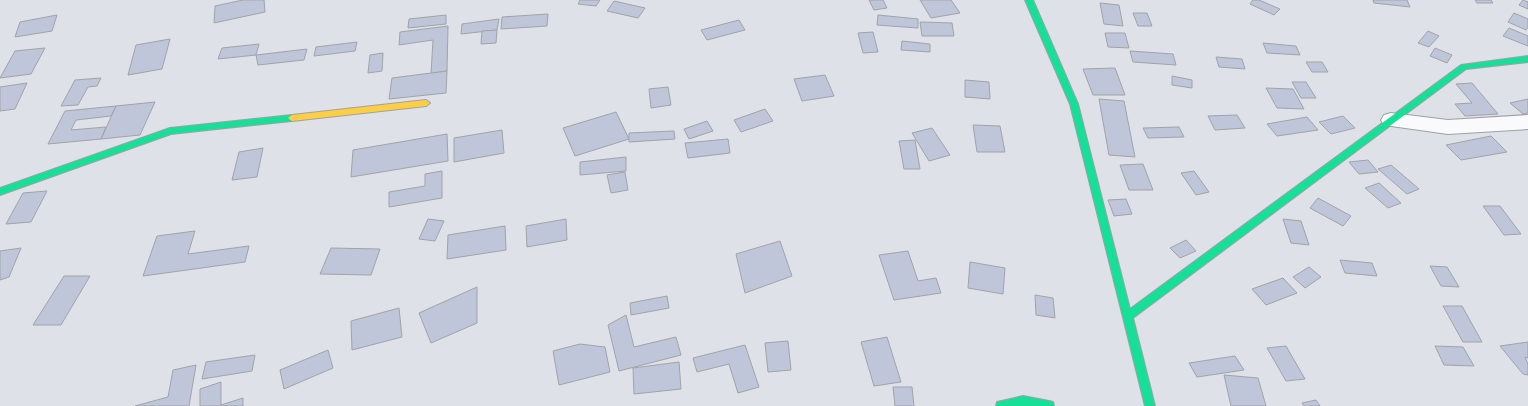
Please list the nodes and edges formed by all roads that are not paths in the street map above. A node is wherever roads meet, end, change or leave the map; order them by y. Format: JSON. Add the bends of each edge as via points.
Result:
{"nodes":[{"id":1,"x":1029,"y":0,"type":"edge"},
{"id":2,"x":1528,"y":60,"type":"edge"},
{"id":3,"x":426,"y":103,"type":"dead end"},
{"id":4,"x":1392,"y":120,"type":"junction"},
{"id":5,"x":1528,"y":122,"type":"edge"},
{"id":6,"x":0,"y":192,"type":"edge"},
{"id":7,"x":1127,"y":317,"type":"junction"},
{"id":8,"x":1001,"y":406,"type":"edge"},
{"id":9,"x":1049,"y":406,"type":"edge"},
{"id":10,"x":1150,"y":406,"type":"edge"}],
"edges":[{"from":1,"to":7,"type":"street","via":[[1074,104]]},
{"from":2,"to":4,"type":"street","via":[[1464,67]]},
{"from":3,"to":6,"type":"street","via":[[170,131]]},
{"from":4,"to":5,"type":"street","via":[[1448,127]]},
{"from":4,"to":7,"type":"street"},
{"from":7,"to":10,"type":"street"},
{"from":8,"to":9,"type":"street","via":[[1023,401]]}]}
